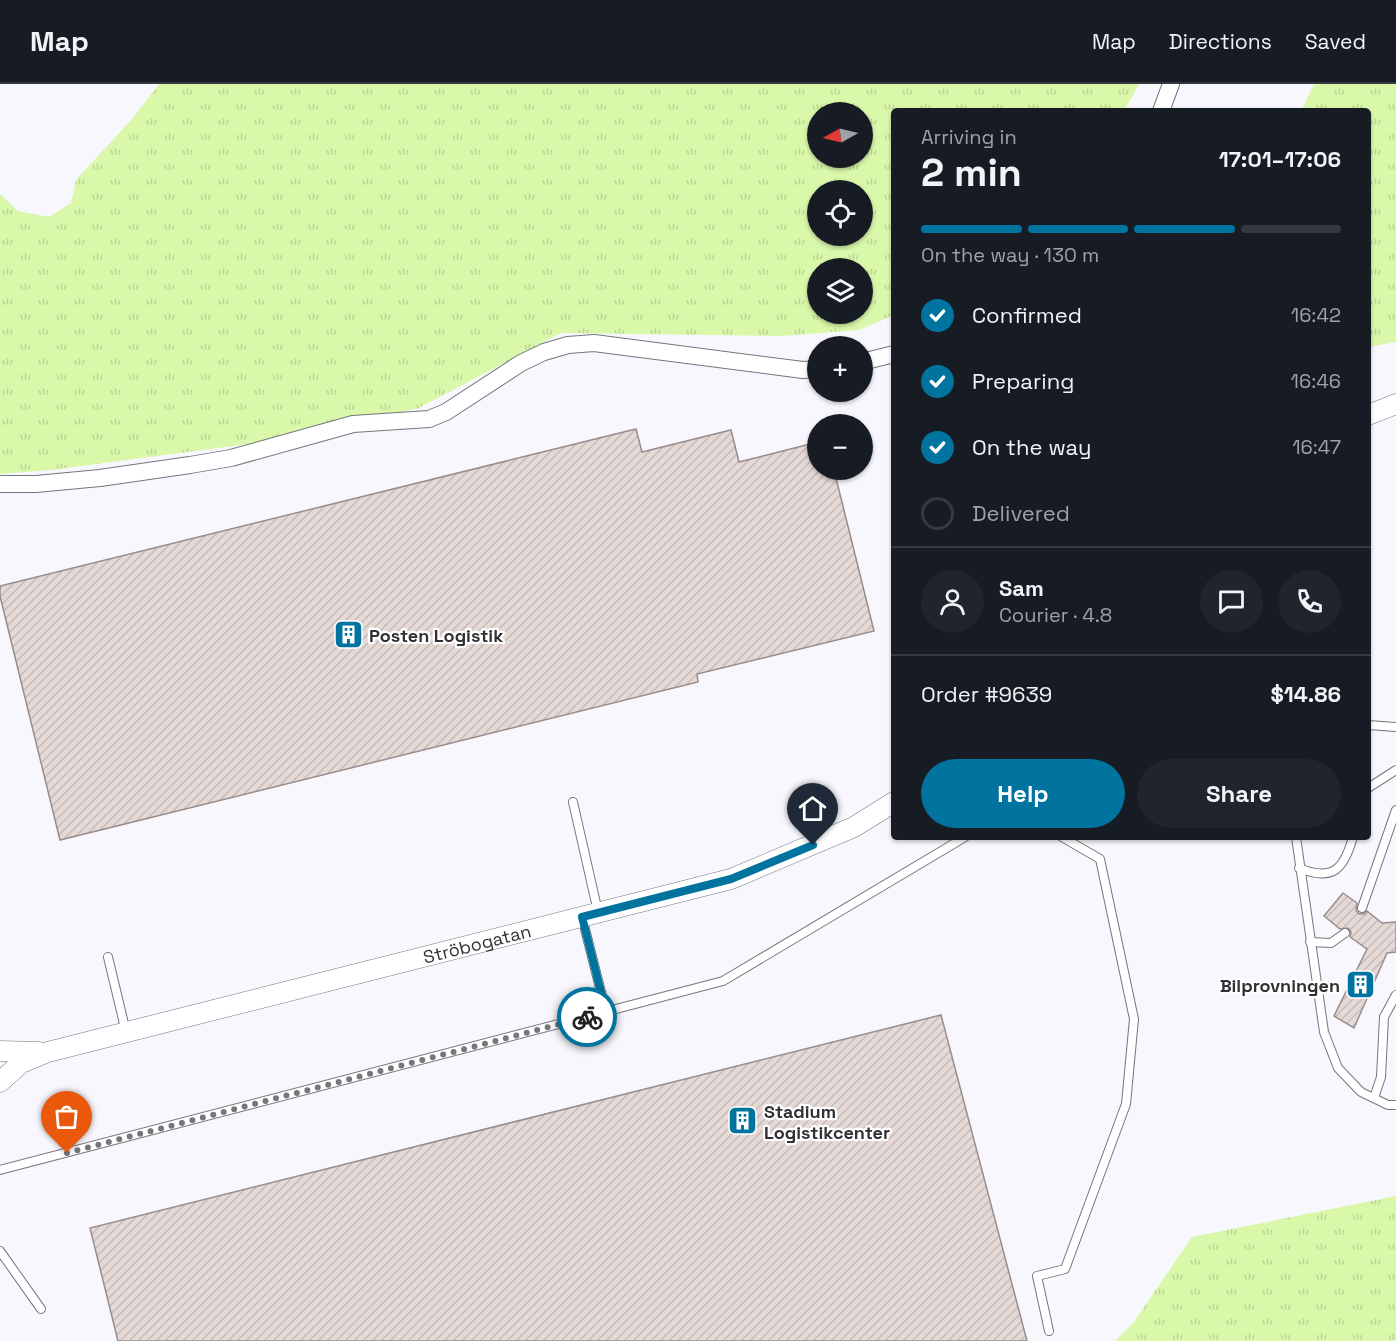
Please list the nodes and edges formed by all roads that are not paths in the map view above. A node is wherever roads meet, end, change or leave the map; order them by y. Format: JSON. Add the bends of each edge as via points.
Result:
{"nodes":[{"id":1,"x":1171,"y":84,"type":"edge"},
{"id":2,"x":1162,"y":108,"type":"edge"},
{"id":3,"x":891,"y":355,"type":"edge"},
{"id":4,"x":873,"y":359,"type":"edge"},
{"id":5,"x":807,"y":370,"type":"edge"},
{"id":6,"x":1396,"y":404,"type":"edge"},
{"id":7,"x":1371,"y":414,"type":"edge"},
{"id":8,"x":0,"y":484,"type":"edge"},
{"id":9,"x":1371,"y":725,"type":"edge"},
{"id":10,"x":1396,"y":727,"type":"edge"},
{"id":11,"x":1396,"y":770,"type":"edge"},
{"id":12,"x":1371,"y":786,"type":"edge"},
{"id":13,"x":573,"y":802,"type":"dead end"},
{"id":14,"x":891,"y":804,"type":"edge"},
{"id":15,"x":1396,"y":810,"type":"edge"},
{"id":16,"x":960,"y":840,"type":"edge"},
{"id":17,"x":1067,"y":840,"type":"edge"},
{"id":18,"x":1296,"y":840,"type":"edge"},
{"id":19,"x":1352,"y":840,"type":"edge"},
{"id":20,"x":1299,"y":868,"type":"junction"},
{"id":21,"x":1362,"y":908,"type":"dead end"},
{"id":22,"x":590,"y":915,"type":"junction"},
{"id":23,"x":1345,"y":933,"type":"dead end"},
{"id":24,"x":1310,"y":942,"type":"junction"},
{"id":25,"x":108,"y":957,"type":"dead end"},
{"id":26,"x":1396,"y":995,"type":"edge"},
{"id":27,"x":606,"y":1012,"type":"junction"},
{"id":28,"x":126,"y":1032,"type":"junction"},
{"id":29,"x":0,"y":1051,"type":"edge"},
{"id":30,"x":48,"y":1052,"type":"junction"},
{"id":31,"x":0,"y":1082,"type":"edge"},
{"id":32,"x":1374,"y":1098,"type":"junction"},
{"id":33,"x":1396,"y":1105,"type":"edge"},
{"id":34,"x":0,"y":1170,"type":"edge"},
{"id":35,"x":0,"y":1251,"type":"edge"},
{"id":36,"x":41,"y":1309,"type":"dead end"},
{"id":37,"x":1049,"y":1331,"type":"dead end"}],
"edges":[{"from":1,"to":2,"type":"street"},
{"from":3,"to":4,"type":"street"},
{"from":5,"to":8,"type":"street","via":[[594,343],[568,345],[521,363],[429,419],[353,424],[231,458],[190,465],[100,478]]},
{"from":6,"to":7,"type":"street"},
{"from":9,"to":10,"type":"lane"},
{"from":11,"to":12,"type":"lane"},
{"from":13,"to":22,"type":"lane"},
{"from":14,"to":22,"type":"street","name":"Ströbogatan","via":[[854,826],[731,879]]},
{"from":15,"to":21,"type":"lane"},
{"from":16,"to":27,"type":"lane","via":[[723,981]]},
{"from":17,"to":37,"type":"lane","via":[[1100,859],[1134,1019],[1126,1104],[1065,1269],[1037,1276]]},
{"from":18,"to":20,"type":"lane"},
{"from":19,"to":20,"type":"lane","via":[[1338,868],[1323,875]]},
{"from":20,"to":24,"type":"lane"},
{"from":22,"to":27,"type":"lane"},
{"from":22,"to":28,"type":"street","name":"Ströbogatan"},
{"from":23,"to":24,"type":"lane","via":[[1331,943]]},
{"from":24,"to":32,"type":"lane","via":[[1324,1032],[1338,1068],[1361,1092]]},
{"from":25,"to":28,"type":"lane"},
{"from":26,"to":32,"type":"lane","via":[[1384,1017],[1381,1077]]},
{"from":27,"to":34,"type":"lane"},
{"from":28,"to":30,"type":"street","name":"Ströbogatan"},
{"from":29,"to":30,"type":"street","name":"Ströbogatan"},
{"from":30,"to":31,"type":"street","name":"Ströbogatan","via":[[21,1063]]},
{"from":32,"to":33,"type":"lane"},
{"from":35,"to":36,"type":"lane"}]}
